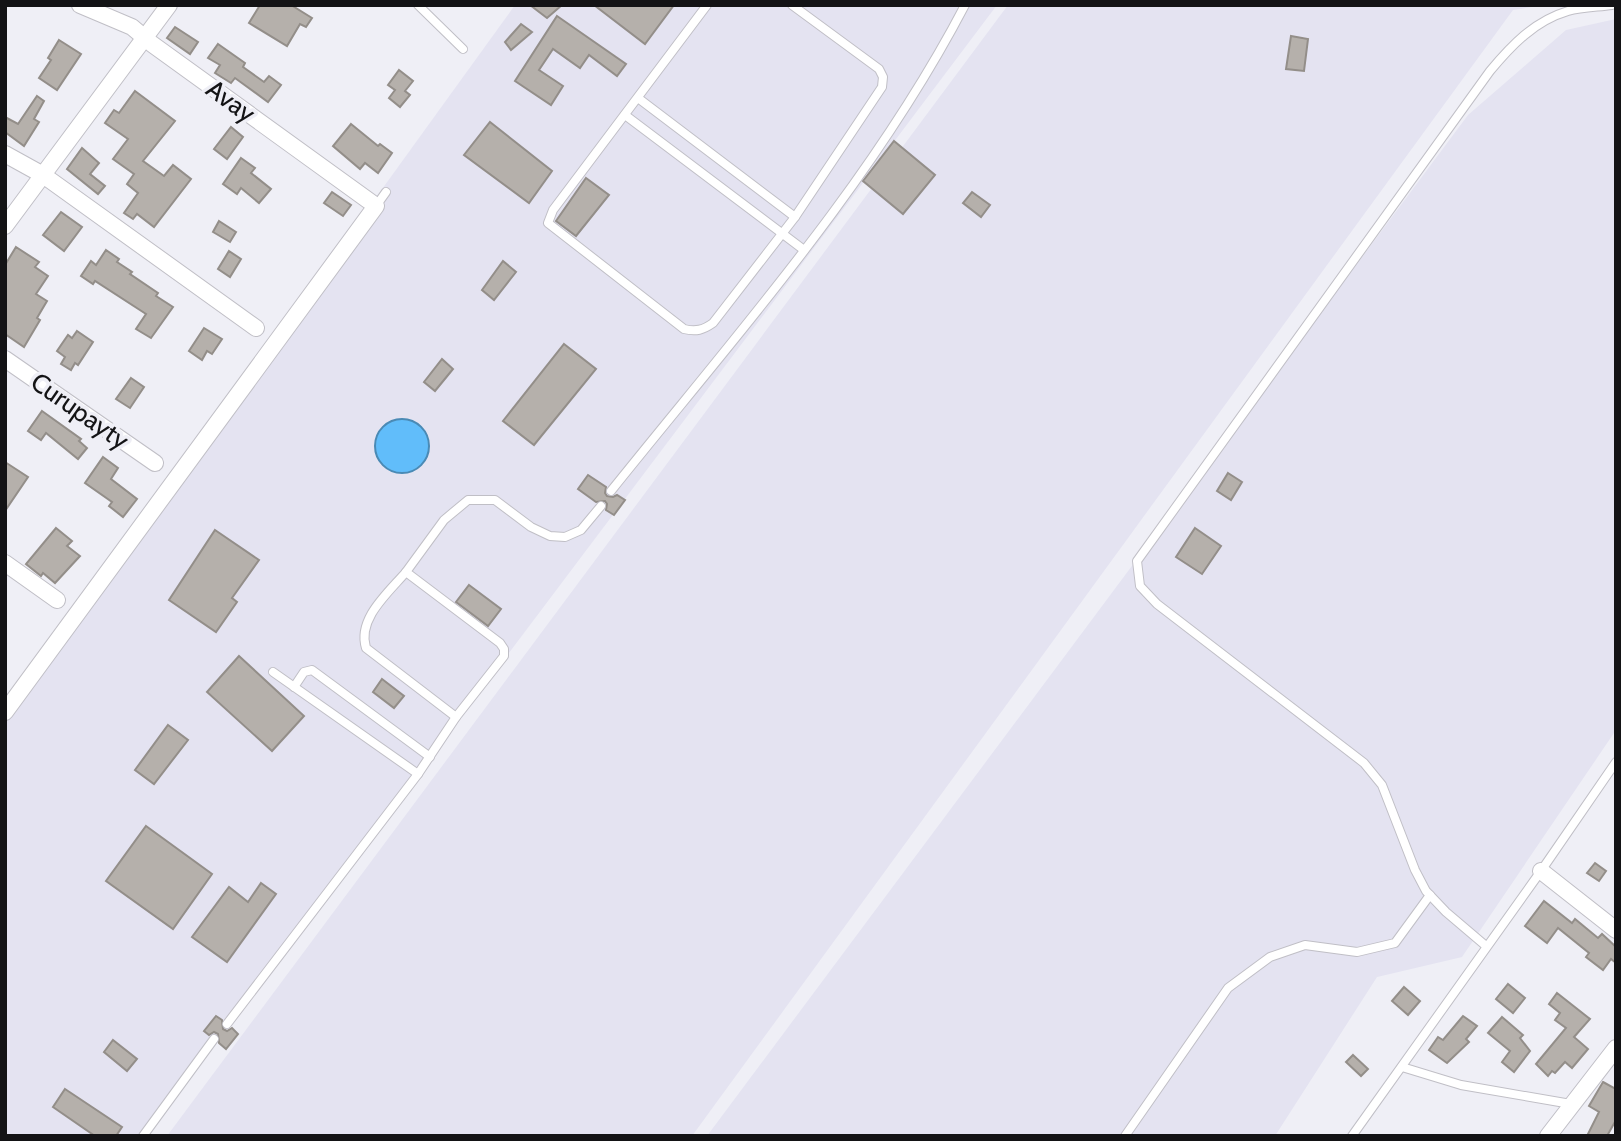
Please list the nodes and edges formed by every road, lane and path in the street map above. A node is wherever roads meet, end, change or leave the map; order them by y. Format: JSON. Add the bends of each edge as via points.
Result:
{"nodes":[{"id":1,"x":80,"y":5,"type":"edge"},
{"id":2,"x":169,"y":5,"type":"edge"},
{"id":3,"x":418,"y":5,"type":"edge"},
{"id":4,"x":707,"y":5,"type":"edge"},
{"id":5,"x":792,"y":5,"type":"edge"},
{"id":6,"x":965,"y":5,"type":"edge"},
{"id":7,"x":1612,"y":5,"type":"edge"},
{"id":8,"x":145,"y":39,"type":"junction"},
{"id":9,"x":463,"y":49,"type":"dead end"},
{"id":10,"x":638,"y":98,"type":"junction"},
{"id":11,"x":625,"y":115,"type":"junction"},
{"id":12,"x":5,"y":154,"type":"edge"},
{"id":13,"x":43,"y":174,"type":"junction"},
{"id":14,"x":795,"y":217,"type":"junction"},
{"id":15,"x":5,"y":226,"type":"edge"},
{"id":16,"x":781,"y":233,"type":"junction"},
{"id":17,"x":804,"y":250,"type":"junction"},
{"id":18,"x":256,"y":328,"type":"dead end"},
{"id":19,"x":5,"y":359,"type":"edge"},
{"id":20,"x":155,"y":463,"type":"dead end"},
{"id":21,"x":611,"y":491,"type":"dead end"},
{"id":22,"x":601,"y":506,"type":"dead end"},
{"id":23,"x":5,"y":563,"type":"edge"},
{"id":24,"x":406,"y":572,"type":"junction"},
{"id":25,"x":57,"y":600,"type":"dead end"},
{"id":26,"x":272,"y":672,"type":"dead end"},
{"id":27,"x":294,"y":687,"type":"junction"},
{"id":28,"x":5,"y":712,"type":"edge"},
{"id":29,"x":456,"y":717,"type":"junction"},
{"id":30,"x":430,"y":757,"type":"junction"},
{"id":31,"x":1616,"y":762,"type":"edge"},
{"id":32,"x":418,"y":774,"type":"junction"},
{"id":33,"x":1541,"y":872,"type":"junction"},
{"id":34,"x":1430,"y":895,"type":"junction"},
{"id":35,"x":1616,"y":930,"type":"edge"},
{"id":36,"x":1486,"y":946,"type":"junction"},
{"id":37,"x":226,"y":1024,"type":"dead end"},
{"id":38,"x":214,"y":1039,"type":"dead end"},
{"id":39,"x":1616,"y":1048,"type":"edge"},
{"id":40,"x":1402,"y":1067,"type":"junction"},
{"id":41,"x":1571,"y":1104,"type":"junction"},
{"id":42,"x":144,"y":1136,"type":"edge"},
{"id":43,"x":1125,"y":1136,"type":"edge"},
{"id":44,"x":1352,"y":1136,"type":"edge"},
{"id":45,"x":1548,"y":1136,"type":"edge"}],
"edges":[{"from":1,"to":8,"type":"street","name":"Avay","via":[[132,27]]},
{"from":2,"to":8,"type":"street"},
{"from":3,"to":9,"type":"lane"},
{"from":4,"to":10,"type":"lane"},
{"from":5,"to":14,"type":"lane","via":[[879,69],[883,77],[876,99]]},
{"from":6,"to":17,"type":"lane","via":[[888,135]]},
{"from":7,"to":34,"type":"lane","via":[[1568,11],[1539,24],[1511,46],[1137,561],[1140,586],[1157,604],[1364,763],[1382,785],[1415,870]]},
{"from":8,"to":13,"type":"street"},
{"from":8,"to":28,"type":"street","name":"Avay","via":[[381,199]]},
{"from":10,"to":11,"type":"lane"},
{"from":10,"to":14,"type":"lane"},
{"from":11,"to":16,"type":"lane"},
{"from":11,"to":16,"type":"lane","via":[[548,223],[684,329],[695,331],[713,323]]},
{"from":12,"to":13,"type":"street"},
{"from":13,"to":15,"type":"street"},
{"from":13,"to":18,"type":"street"},
{"from":14,"to":16,"type":"lane"},
{"from":16,"to":17,"type":"lane"},
{"from":17,"to":21,"type":"lane"},
{"from":19,"to":20,"type":"street","name":"Curupayty"},
{"from":22,"to":24,"type":"lane","via":[[581,530],[565,537],[531,527],[495,500],[468,500],[444,520]]},
{"from":23,"to":25,"type":"street"},
{"from":24,"to":29,"type":"lane","via":[[370,616],[362,635],[366,648]]},
{"from":24,"to":29,"type":"lane","via":[[504,649],[504,656]]},
{"from":26,"to":27,"type":"lane"},
{"from":27,"to":30,"type":"lane","via":[[304,672],[312,670]]},
{"from":27,"to":32,"type":"lane"},
{"from":29,"to":30,"type":"lane"},
{"from":30,"to":32,"type":"lane"},
{"from":31,"to":33,"type":"lane"},
{"from":32,"to":37,"type":"lane"},
{"from":33,"to":35,"type":"street"},
{"from":33,"to":36,"type":"lane"},
{"from":34,"to":36,"type":"lane"},
{"from":34,"to":43,"type":"lane","via":[[1395,943],[1357,952],[1305,945],[1270,957],[1228,988]]},
{"from":36,"to":40,"type":"lane"},
{"from":38,"to":42,"type":"lane"},
{"from":39,"to":41,"type":"street"},
{"from":40,"to":41,"type":"lane","via":[[1461,1085]]},
{"from":40,"to":44,"type":"lane"},
{"from":41,"to":45,"type":"street"}]}
